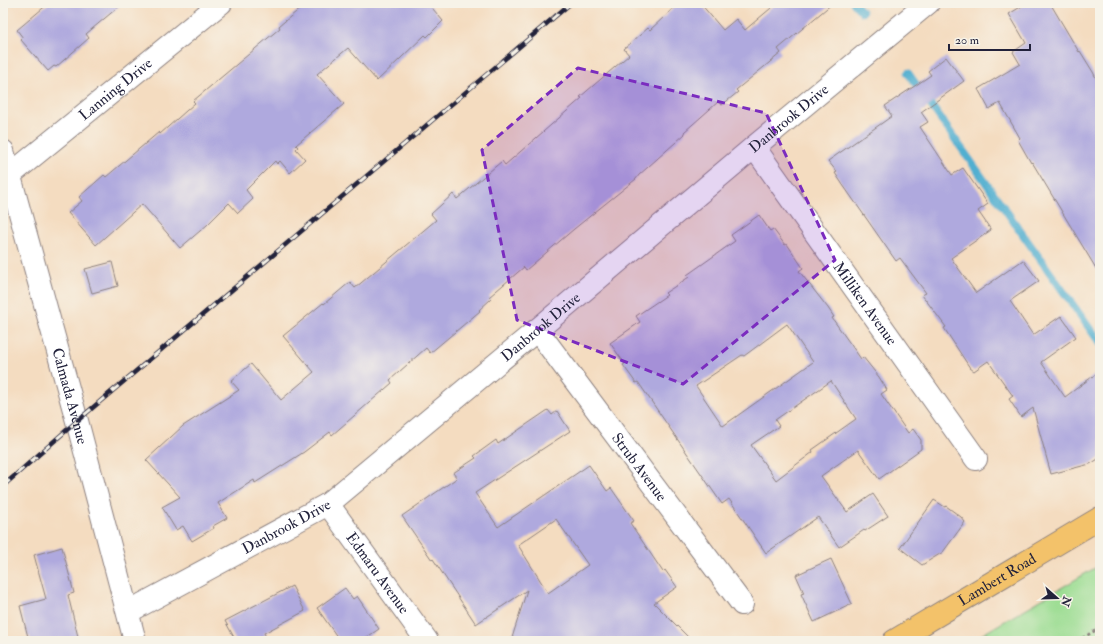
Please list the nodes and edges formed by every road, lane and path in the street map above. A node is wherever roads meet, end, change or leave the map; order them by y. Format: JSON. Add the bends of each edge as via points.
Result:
{"nodes":[{"id":1,"x":221,"y":3,"type":"edge"},
{"id":2,"x":928,"y":3,"type":"edge"},
{"id":3,"x":754,"y":147,"type":"junction"},
{"id":4,"x":3,"y":151,"type":"edge"},
{"id":5,"x":10,"y":175,"type":"junction"},
{"id":6,"x":537,"y":330,"type":"junction"},
{"id":7,"x":976,"y":459,"type":"dead end"},
{"id":8,"x":328,"y":504,"type":"junction"},
{"id":9,"x":1100,"y":518,"type":"edge"},
{"id":10,"x":742,"y":604,"type":"dead end"},
{"id":11,"x":128,"y":612,"type":"junction"},
{"id":12,"x":1100,"y":628,"type":"edge"},
{"id":13,"x":134,"y":641,"type":"edge"},
{"id":14,"x":427,"y":641,"type":"edge"},
{"id":15,"x":894,"y":641,"type":"edge"},
{"id":16,"x":1077,"y":641,"type":"edge"}],
"edges":[{"from":1,"to":5,"type":"street","name":"Lanning Drive"},
{"from":2,"to":3,"type":"street","name":"Danbrook Drive"},
{"from":3,"to":6,"type":"street","name":"Danbrook Drive"},
{"from":3,"to":7,"type":"street","name":"Milliken Avenue"},
{"from":4,"to":5,"type":"street","name":"Calmada Avenue"},
{"from":5,"to":11,"type":"street","name":"Calmada Avenue"},
{"from":6,"to":8,"type":"street","name":"Danbrook Drive"},
{"from":6,"to":10,"type":"street","name":"Strub Avenue"},
{"from":8,"to":11,"type":"street","name":"Danbrook Drive"},
{"from":8,"to":14,"type":"street","name":"Edmaru Avenue"},
{"from":9,"to":15,"type":"main road","name":"Lambert Road"},
{"from":11,"to":13,"type":"street","name":"Calmada Avenue"},
{"from":12,"to":16,"type":"path"}]}
